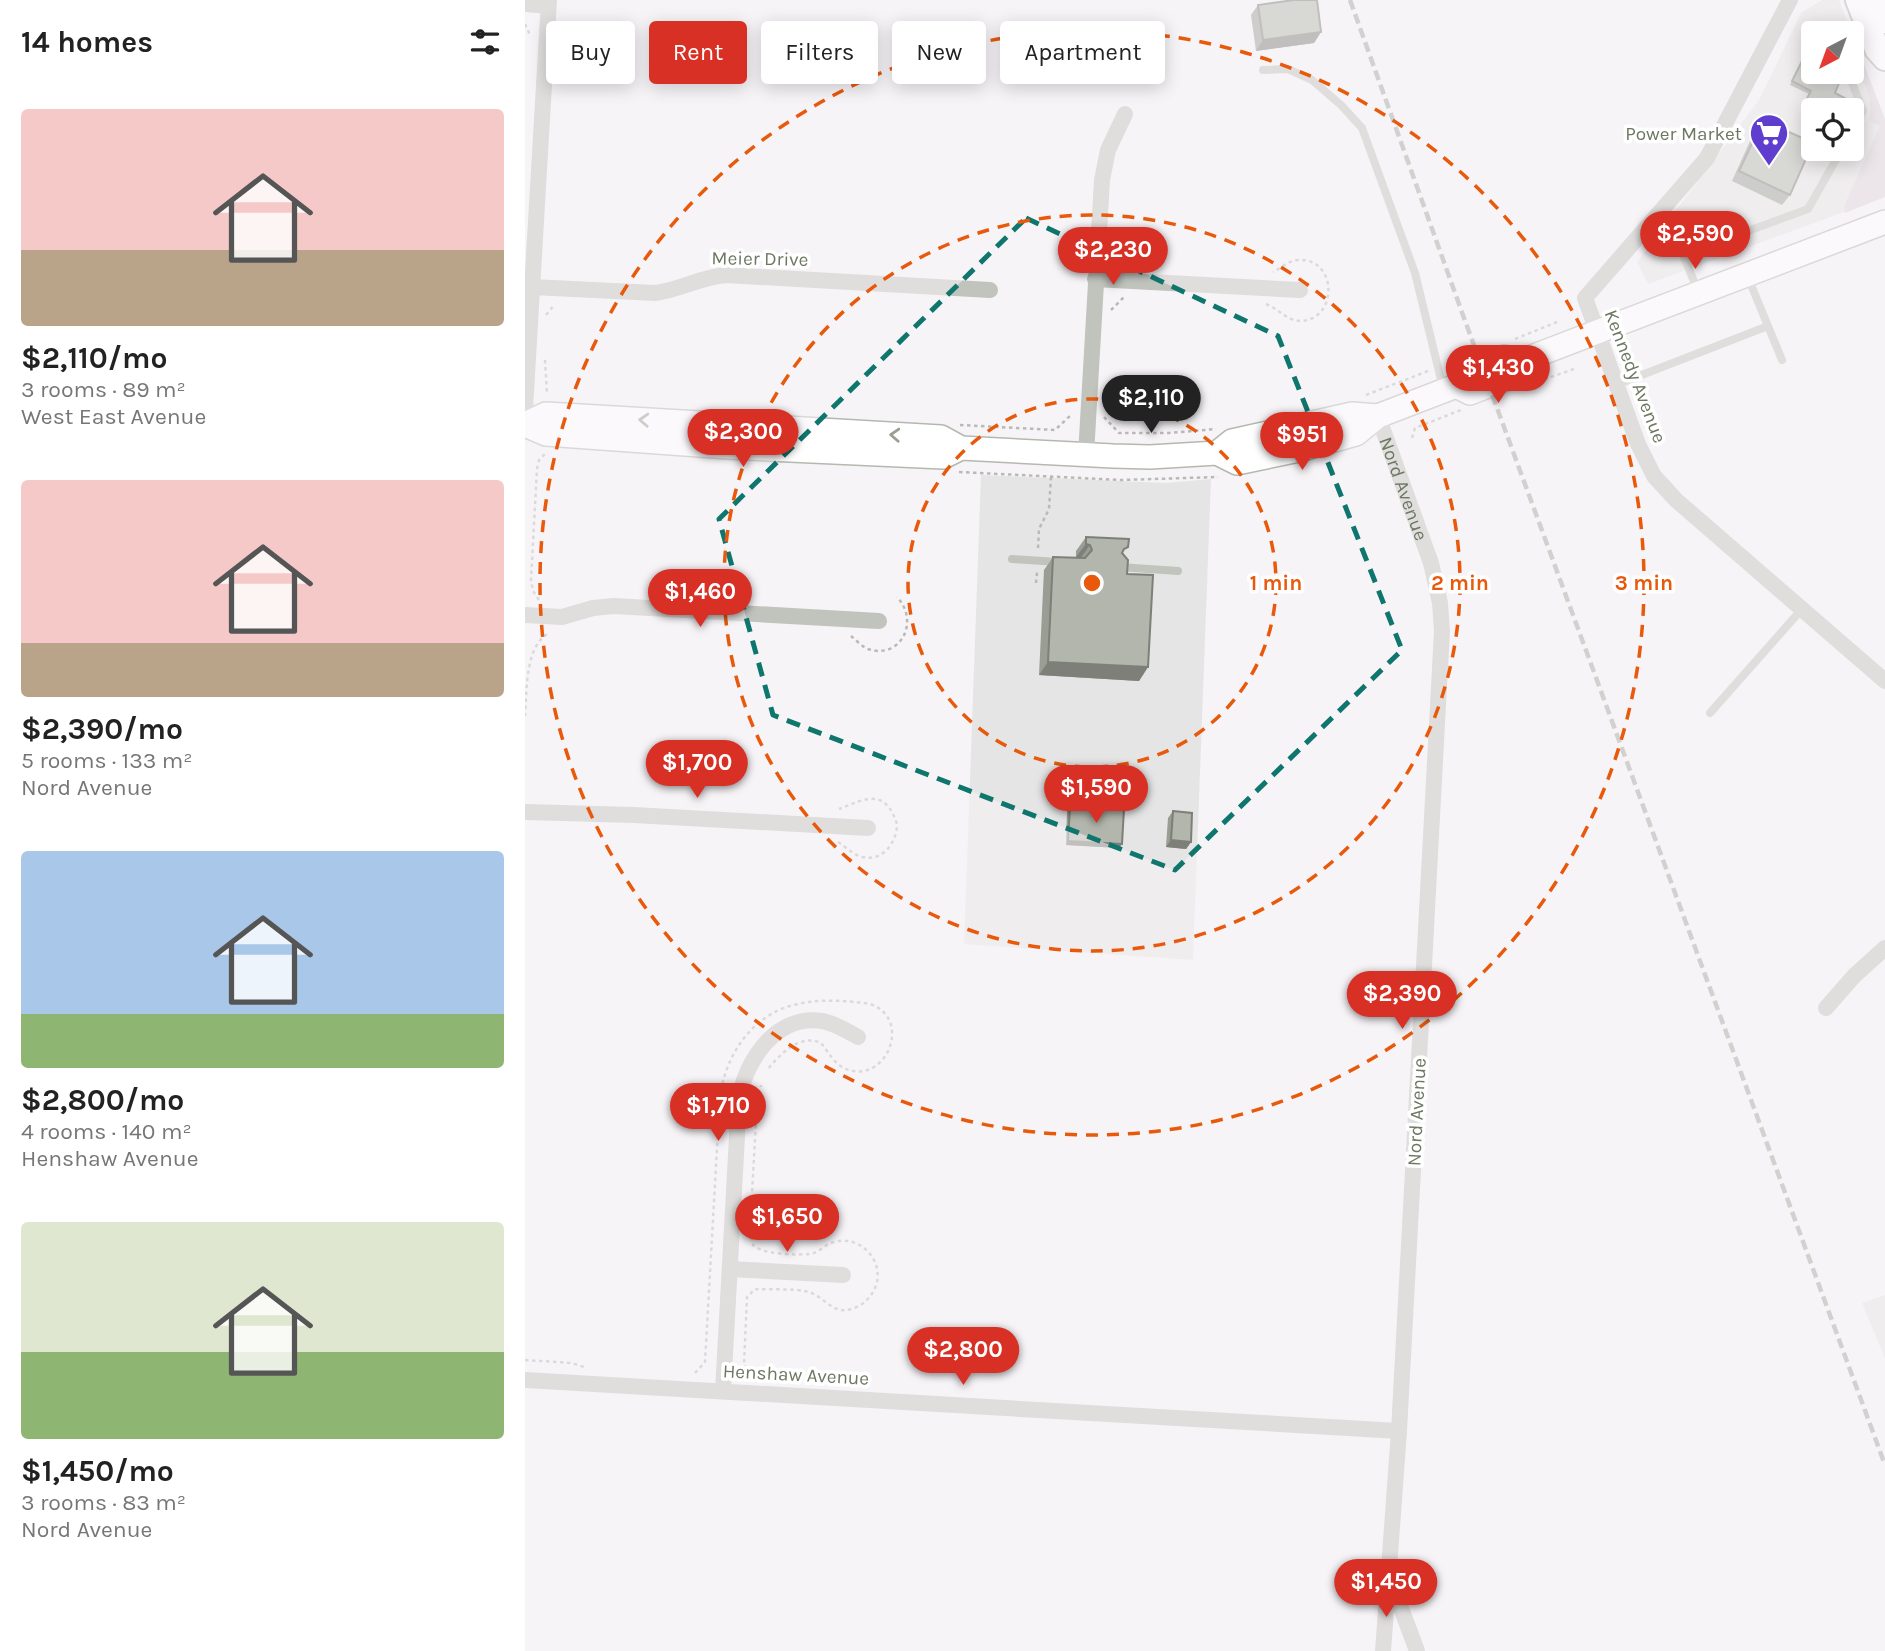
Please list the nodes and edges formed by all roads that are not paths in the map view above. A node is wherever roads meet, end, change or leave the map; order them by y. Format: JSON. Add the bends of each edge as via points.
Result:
{"nodes":[{"id":1,"x":1877,"y":0,"type":"edge"},
{"id":2,"x":1789,"y":2,"type":"edge"},
{"id":3,"x":548,"y":3,"type":"edge"},
{"id":4,"x":525,"y":4,"type":"edge"},
{"id":5,"x":1870,"y":15,"type":"edge"},
{"id":6,"x":1885,"y":58,"type":"edge"},
{"id":7,"x":1262,"y":69,"type":"dead end"},
{"id":8,"x":1125,"y":114,"type":"dead end"},
{"id":9,"x":1835,"y":161,"type":"edge"},
{"id":10,"x":531,"y":203,"type":"edge"},
{"id":11,"x":1885,"y":222,"type":"edge"},
{"id":12,"x":1747,"y":275,"type":"junction"},
{"id":13,"x":1095,"y":279,"type":"junction"},
{"id":14,"x":532,"y":287,"type":"junction"},
{"id":15,"x":990,"y":290,"type":"dead end"},
{"id":16,"x":1300,"y":290,"type":"dead end"},
{"id":17,"x":1699,"y":293,"type":"junction"},
{"id":18,"x":528,"y":312,"type":"edge"},
{"id":19,"x":1767,"y":326,"type":"junction"},
{"id":20,"x":1596,"y":332,"type":"junction"},
{"id":21,"x":1782,"y":360,"type":"dead end"},
{"id":22,"x":1616,"y":385,"type":"junction"},
{"id":23,"x":1450,"y":389,"type":"junction"},
{"id":24,"x":525,"y":410,"type":"edge"},
{"id":25,"x":1378,"y":416,"type":"junction"},
{"id":26,"x":525,"y":424,"type":"edge"},
{"id":27,"x":1086,"y":455,"type":"junction"},
{"id":28,"x":1012,"y":559,"type":"dead end"},
{"id":29,"x":1063,"y":563,"type":"edge"},
{"id":30,"x":1118,"y":567,"type":"edge"},
{"id":31,"x":1178,"y":571,"type":"dead end"},
{"id":32,"x":1803,"y":609,"type":"junction"},
{"id":33,"x":525,"y":615,"type":"edge"},
{"id":34,"x":879,"y":621,"type":"dead end"},
{"id":35,"x":1885,"y":681,"type":"edge"},
{"id":36,"x":1710,"y":713,"type":"dead end"},
{"id":37,"x":525,"y":812,"type":"edge"},
{"id":38,"x":868,"y":828,"type":"dead end"},
{"id":39,"x":1885,"y":948,"type":"edge"},
{"id":40,"x":1826,"y":1008,"type":"dead end"},
{"id":41,"x":858,"y":1037,"type":"dead end"},
{"id":42,"x":730,"y":1269,"type":"junction"},
{"id":43,"x":843,"y":1275,"type":"dead end"},
{"id":44,"x":525,"y":1380,"type":"edge"},
{"id":45,"x":723,"y":1391,"type":"junction"},
{"id":46,"x":1399,"y":1432,"type":"junction"},
{"id":47,"x":1389,"y":1575,"type":"junction"},
{"id":48,"x":1383,"y":1651,"type":"edge"},
{"id":49,"x":1417,"y":1651,"type":"edge"}],
"edges":[{"from":1,"to":5,"type":"main road"},
{"from":2,"to":20,"type":"street","name":"Kennedy Avenue","via":[[1707,158],[1585,298]]},
{"from":3,"to":4,"type":"street"},
{"from":3,"to":10,"type":"street"},
{"from":5,"to":6,"type":"main road","via":[[1877,49]]},
{"from":7,"to":23,"type":"lane","via":[[1289,69],[1311,80],[1361,128],[1415,273],[1439,367]]},
{"from":8,"to":13,"type":"street","via":[[1104,166]]},
{"from":9,"to":17,"type":"lane","via":[[1808,209],[1683,255]]},
{"from":10,"to":14,"type":"street"},
{"from":11,"to":12,"type":"main road"},
{"from":12,"to":17,"type":"main road"},
{"from":12,"to":19,"type":"lane"},
{"from":13,"to":16,"type":"street"},
{"from":13,"to":27,"type":"street"},
{"from":14,"to":15,"type":"street","name":"Meier Drive","via":[[655,293],[726,275]]},
{"from":14,"to":18,"type":"street"},
{"from":17,"to":20,"type":"main road"},
{"from":18,"to":24,"type":"street"},
{"from":19,"to":21,"type":"lane"},
{"from":19,"to":22,"type":"lane"},
{"from":20,"to":22,"type":"street","name":"Kennedy Avenue"},
{"from":20,"to":23,"type":"main road","via":[[1521,361],[1511,377],[1470,393]]},
{"from":22,"to":32,"type":"street","name":"Kennedy Avenue","via":[[1654,476]]},
{"from":23,"to":25,"type":"main road"},
{"from":25,"to":27,"type":"main road","via":[[1352,414],[1232,441],[1217,453]]},
{"from":25,"to":46,"type":"street","name":"Nord Avenue","via":[[1431,562],[1442,624]]},
{"from":26,"to":27,"type":"main road","via":[[546,414],[941,437],[961,448]]},
{"from":28,"to":29,"type":"lane"},
{"from":30,"to":31,"type":"lane"},
{"from":32,"to":35,"type":"street","name":"Kennedy Avenue"},
{"from":32,"to":36,"type":"lane"},
{"from":33,"to":34,"type":"street","via":[[562,617],[614,606]]},
{"from":37,"to":38,"type":"street"},
{"from":39,"to":40,"type":"street"},
{"from":41,"to":42,"type":"street","via":[[829,1023],[807,1021],[781,1031],[750,1061],[739,1100]]},
{"from":42,"to":43,"type":"street"},
{"from":42,"to":45,"type":"street"},
{"from":44,"to":45,"type":"street","name":"Henshaw Avenue"},
{"from":45,"to":46,"type":"street","name":"Henshaw Avenue"},
{"from":46,"to":47,"type":"street","name":"Nord Avenue"},
{"from":47,"to":48,"type":"street","name":"Nord Avenue"},
{"from":47,"to":49,"type":"street"}]}
